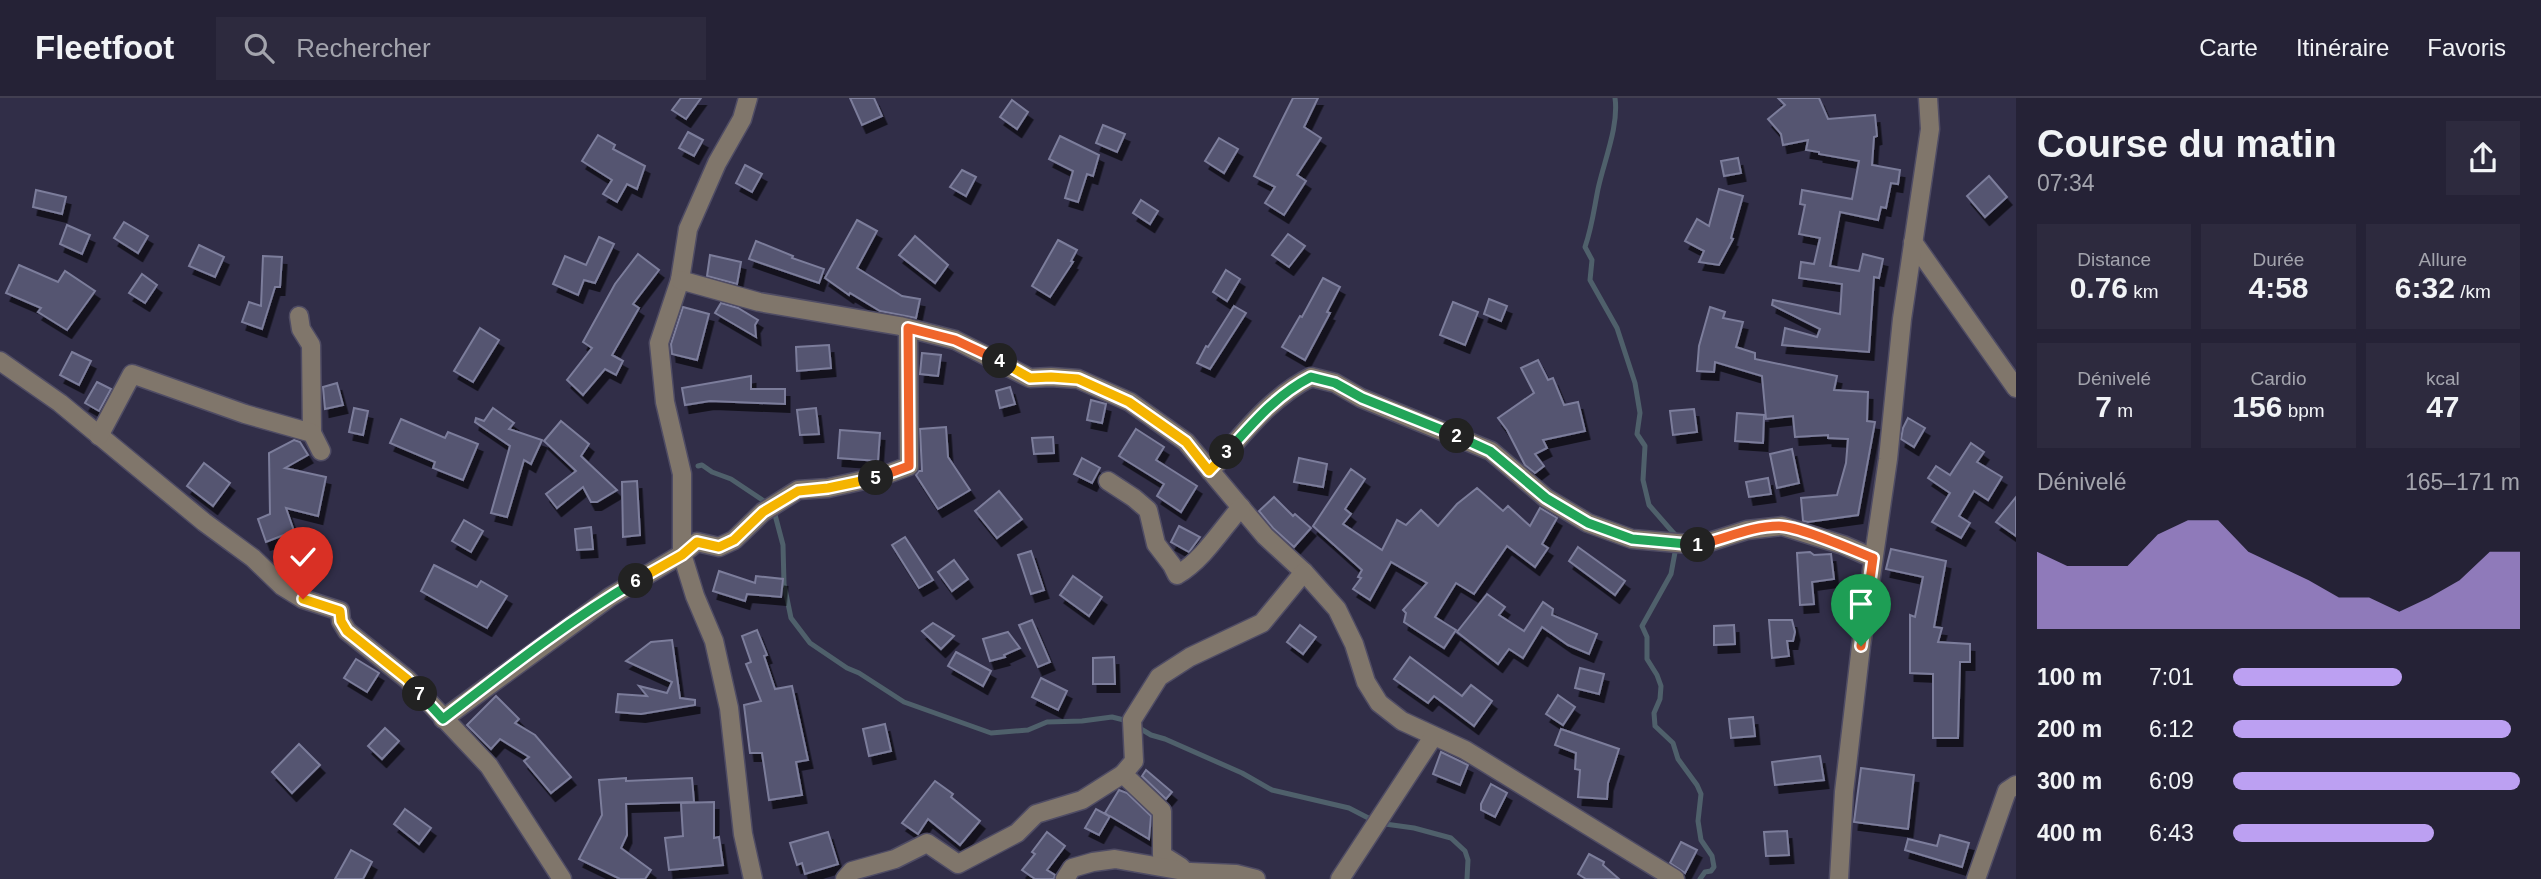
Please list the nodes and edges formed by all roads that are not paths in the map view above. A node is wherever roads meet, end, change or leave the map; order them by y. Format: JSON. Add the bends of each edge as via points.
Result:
{"nodes":[{"id":1,"x":748,"y":98,"type":"edge"},
{"id":2,"x":1928,"y":98,"type":"edge"},
{"id":3,"x":1913,"y":242,"type":"junction"},
{"id":4,"x":680,"y":280,"type":"junction"},
{"id":5,"x":299,"y":316,"type":"dead end"},
{"id":6,"x":908,"y":328,"type":"junction"},
{"id":7,"x":0,"y":361,"type":"edge"},
{"id":8,"x":2016,"y":388,"type":"edge"},
{"id":9,"x":312,"y":433,"type":"junction"},
{"id":10,"x":99,"y":436,"type":"junction"},
{"id":11,"x":321,"y":451,"type":"dead end"},
{"id":12,"x":1209,"y":471,"type":"junction"},
{"id":13,"x":1108,"y":481,"type":"dead end"},
{"id":14,"x":1241,"y":507,"type":"junction"},
{"id":15,"x":682,"y":555,"type":"junction"},
{"id":16,"x":1873,"y":558,"type":"junction"},
{"id":17,"x":1304,"y":572,"type":"junction"},
{"id":18,"x":443,"y":719,"type":"junction"},
{"id":19,"x":1433,"y":737,"type":"junction"},
{"id":20,"x":1123,"y":774,"type":"junction"},
{"id":21,"x":2016,"y":785,"type":"edge"},
{"id":22,"x":1190,"y":875,"type":"edge"},
{"id":23,"x":1841,"y":876,"type":"edge"},
{"id":24,"x":562,"y":879,"type":"edge"},
{"id":25,"x":753,"y":879,"type":"edge"},
{"id":26,"x":845,"y":879,"type":"edge"},
{"id":27,"x":1065,"y":879,"type":"edge"},
{"id":28,"x":1256,"y":879,"type":"edge"},
{"id":29,"x":1340,"y":879,"type":"edge"},
{"id":30,"x":1675,"y":879,"type":"edge"},
{"id":31,"x":1976,"y":879,"type":"edge"}],
"edges":[{"from":1,"to":4,"type":"street","via":[[688,229]]},
{"from":2,"to":3,"type":"street","via":[[1930,129]]},
{"from":3,"to":8,"type":"street"},
{"from":3,"to":16,"type":"street"},
{"from":4,"to":6,"type":"street","via":[[759,302]]},
{"from":4,"to":15,"type":"street","via":[[659,343],[665,402],[682,474]]},
{"from":5,"to":9,"type":"street","via":[[311,345]]},
{"from":6,"to":12,"type":"street","via":[[955,340],[1030,378],[1078,379],[1129,402],[1186,442]]},
{"from":6,"to":15,"type":"street","via":[[909,466],[871,479],[798,491],[763,512],[734,540],[719,547],[697,542]]},
{"from":7,"to":10,"type":"street"},
{"from":9,"to":10,"type":"street","via":[[132,374]]},
{"from":9,"to":11,"type":"street"},
{"from":10,"to":18,"type":"street","via":[[282,586],[303,599],[340,611],[347,631],[407,679]]},
{"from":12,"to":14,"type":"street"},
{"from":12,"to":16,"type":"street","via":[[1271,404],[1311,377],[1335,383],[1490,451],[1546,498],[1588,523],[1632,539],[1700,545],[1747,530],[1782,526]]},
{"from":13,"to":14,"type":"street","via":[[1148,510],[1156,544],[1177,575],[1194,565]]},
{"from":14,"to":17,"type":"street"},
{"from":15,"to":18,"type":"street","via":[[610,597]]},
{"from":15,"to":25,"type":"street","via":[[714,641],[729,708],[743,834]]},
{"from":16,"to":23,"type":"street","via":[[1844,792]]},
{"from":17,"to":19,"type":"street","via":[[1336,609],[1378,703]]},
{"from":17,"to":20,"type":"street","via":[[1262,623],[1159,677],[1132,720],[1134,761]]},
{"from":18,"to":24,"type":"street","via":[[489,766]]},
{"from":19,"to":29,"type":"street"},
{"from":19,"to":30,"type":"street","via":[[1465,750]]},
{"from":20,"to":22,"type":"street","via":[[1162,811],[1162,855]]},
{"from":20,"to":26,"type":"street","via":[[1082,800],[1036,814],[1017,833],[958,864],[927,843],[895,859],[852,871]]},
{"from":21,"to":31,"type":"street","via":[[2007,790]]},
{"from":22,"to":27,"type":"street","via":[[1115,859],[1072,868]]},
{"from":22,"to":28,"type":"street","via":[[1236,874]]}]}
